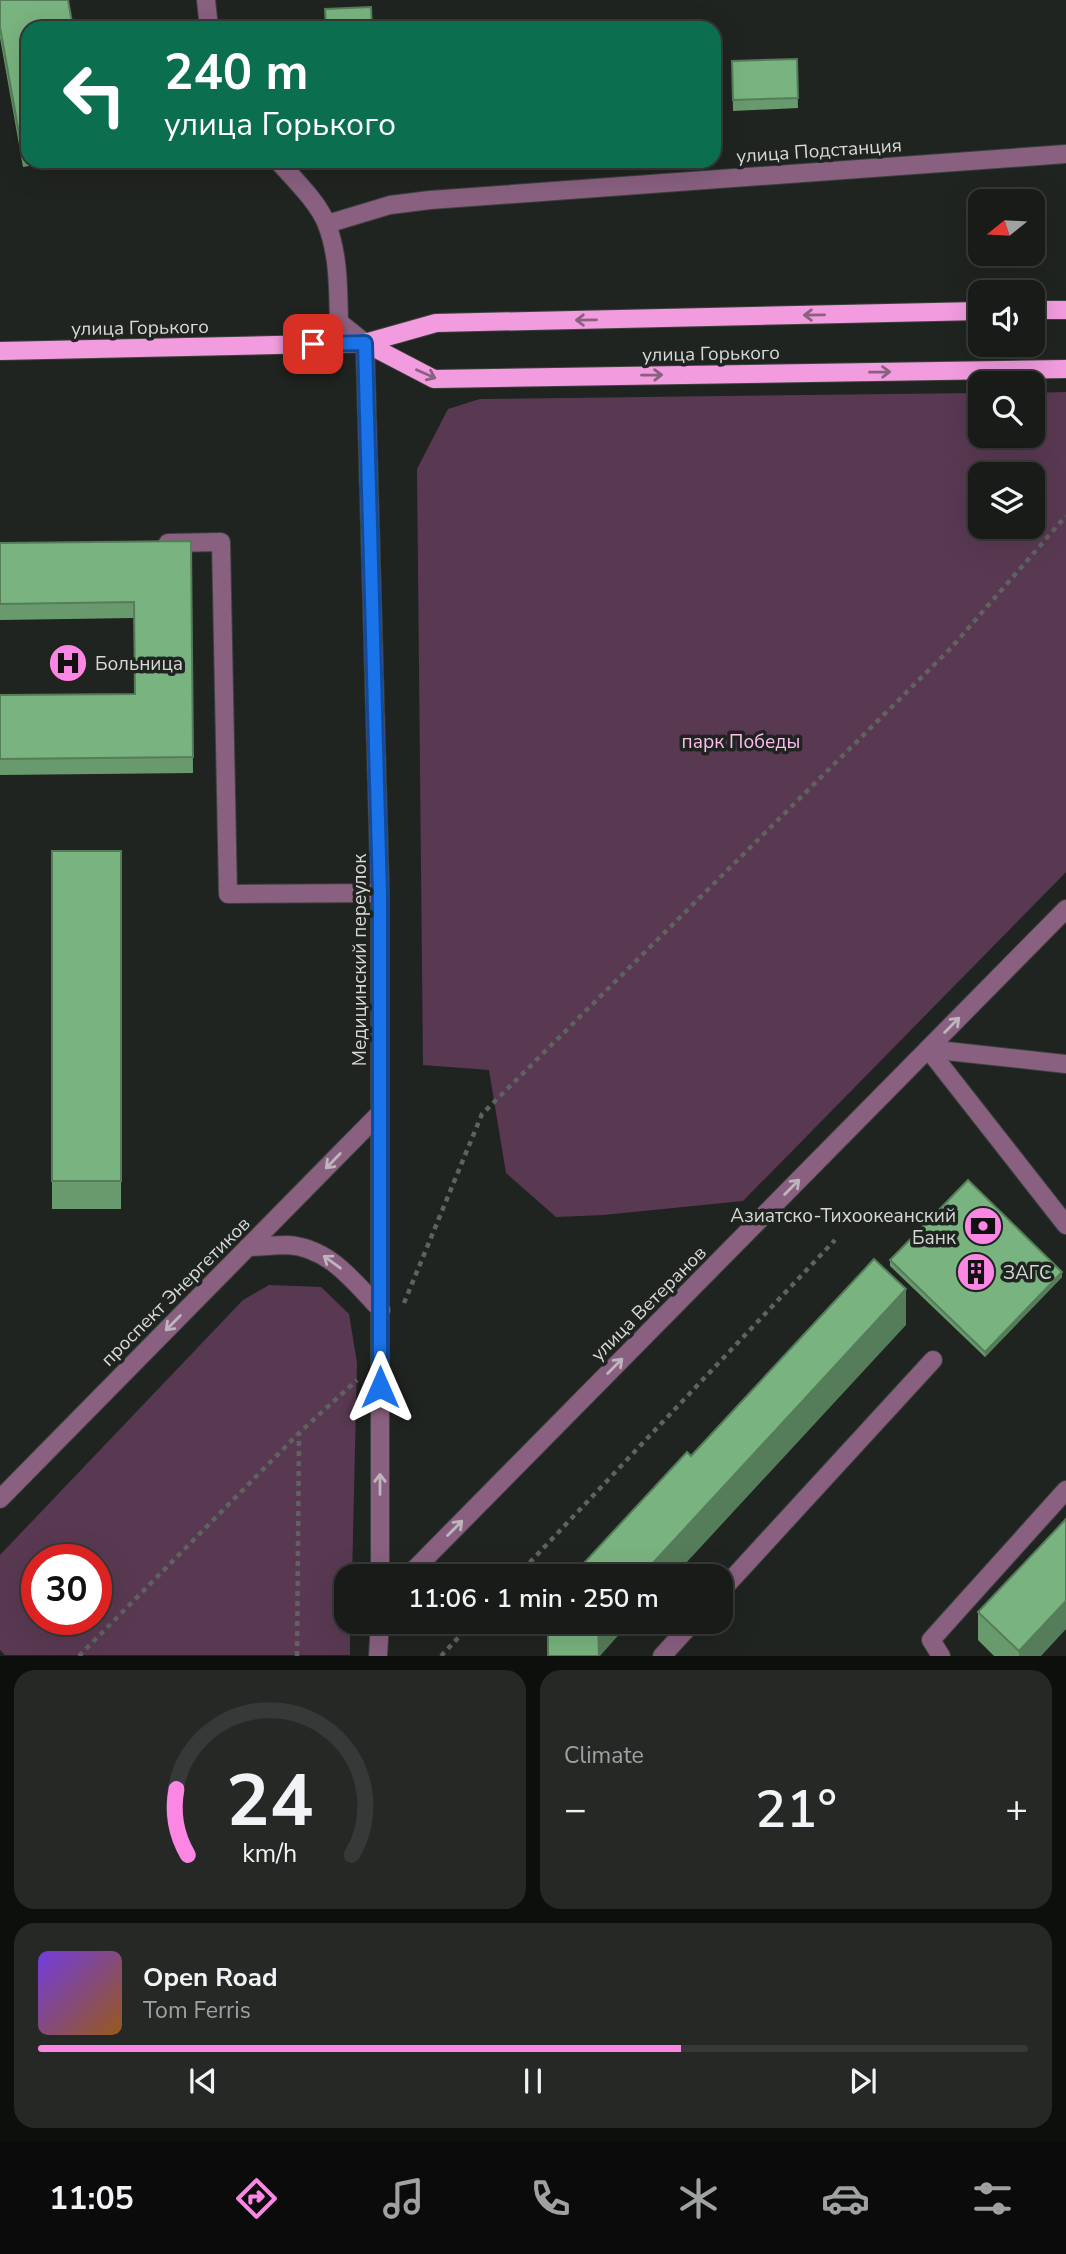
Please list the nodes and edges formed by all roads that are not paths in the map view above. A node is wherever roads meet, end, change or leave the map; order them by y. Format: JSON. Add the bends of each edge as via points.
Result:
{"nodes":[{"id":1,"x":206,"y":0,"type":"edge"},
{"id":2,"x":208,"y":21,"type":"edge"},
{"id":3,"x":1066,"y":154,"type":"edge"},
{"id":4,"x":284,"y":168,"type":"edge"},
{"id":5,"x":327,"y":224,"type":"junction"},
{"id":6,"x":1045,"y":310,"type":"edge"},
{"id":7,"x":1066,"y":310,"type":"edge"},
{"id":8,"x":968,"y":312,"type":"edge"},
{"id":9,"x":365,"y":343,"type":"junction"},
{"id":10,"x":0,"y":351,"type":"edge"},
{"id":11,"x":1066,"y":369,"type":"edge"},
{"id":12,"x":152,"y":544,"type":"edge"},
{"id":13,"x":380,"y":893,"type":"junction"},
{"id":14,"x":1066,"y":909,"type":"edge"},
{"id":15,"x":928,"y":1049,"type":"junction"},
{"id":16,"x":1066,"y":1064,"type":"edge"},
{"id":17,"x":380,"y":1112,"type":"junction"},
{"id":18,"x":1066,"y":1225,"type":"edge"},
{"id":19,"x":248,"y":1247,"type":"junction"},
{"id":20,"x":380,"y":1310,"type":"junction"},
{"id":21,"x":933,"y":1360,"type":"dead end"},
{"id":22,"x":1066,"y":1490,"type":"edge"},
{"id":23,"x":0,"y":1499,"type":"edge"},
{"id":24,"x":380,"y":1564,"type":"edge"},
{"id":25,"x":420,"y":1564,"type":"edge"},
{"id":26,"x":733,"y":1578,"type":"edge"},
{"id":27,"x":379,"y":1634,"type":"edge"},
{"id":28,"x":682,"y":1634,"type":"edge"},
{"id":29,"x":378,"y":1656,"type":"edge"},
{"id":30,"x":662,"y":1656,"type":"edge"},
{"id":31,"x":941,"y":1656,"type":"edge"}],
"edges":[{"from":1,"to":2,"type":"street"},
{"from":3,"to":5,"type":"street","name":"улица Подстанция","via":[[430,200],[390,205]]},
{"from":4,"to":5,"type":"street"},
{"from":5,"to":9,"type":"street","via":[[337,263],[339,322]]},
{"from":6,"to":7,"type":"main road"},
{"from":8,"to":9,"type":"main road","name":"улица Горького","one_way":true,"via":[[436,323]]},
{"from":9,"to":10,"type":"main road","name":"улица Горького"},
{"from":9,"to":11,"type":"main road","name":"улица Горького","one_way":true,"via":[[434,379]]},
{"from":9,"to":13,"type":"street","name":"Медицинский переулок"},
{"from":12,"to":13,"type":"street","via":[[221,542],[228,894]]},
{"from":13,"to":17,"type":"street","name":"Медицинский переулок"},
{"from":15,"to":14,"type":"street","name":"улица Ветеранов","one_way":true},
{"from":15,"to":16,"type":"street"},
{"from":15,"to":18,"type":"street"},
{"from":25,"to":15,"type":"street","name":"улица Ветеранов","one_way":true},
{"from":17,"to":19,"type":"street","name":"проспект Энергетиков","one_way":true},
{"from":17,"to":20,"type":"street","name":"Медицинский переулок"},
{"from":20,"to":19,"type":"street","one_way":true,"via":[[336,1263],[315,1251],[289,1245]]},
{"from":19,"to":23,"type":"street","name":"проспект Энергетиков","one_way":true},
{"from":24,"to":20,"type":"street","name":"Медицинский переулок","one_way":true},
{"from":21,"to":26,"type":"street"},
{"from":22,"to":31,"type":"street","via":[[930,1640]]},
{"from":27,"to":29,"type":"street"},
{"from":28,"to":30,"type":"street"}]}
